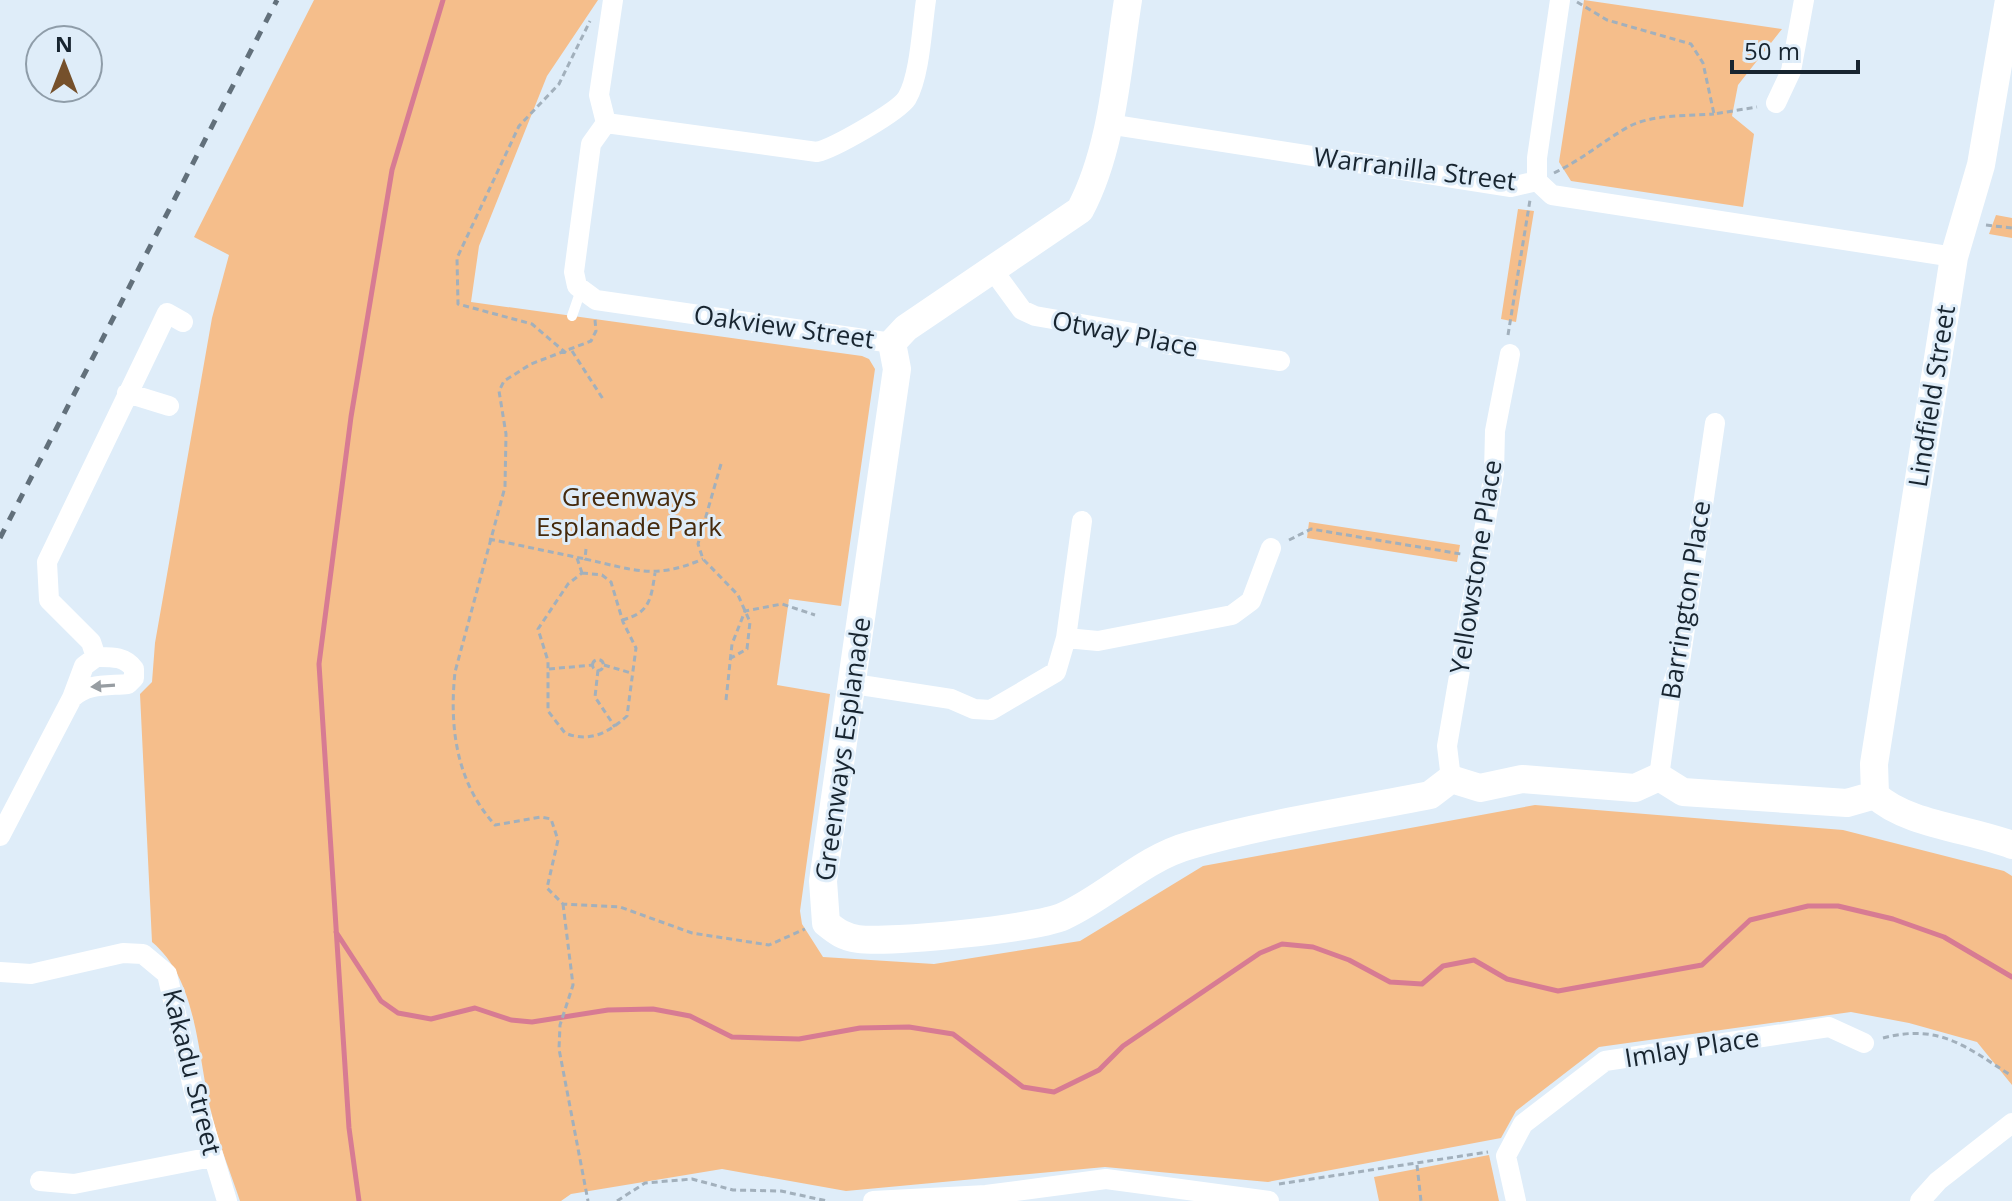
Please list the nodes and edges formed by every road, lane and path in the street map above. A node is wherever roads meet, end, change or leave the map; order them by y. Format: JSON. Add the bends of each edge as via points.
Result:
{"nodes":[{"id":1,"x":613,"y":0,"type":"edge"},
{"id":2,"x":926,"y":0,"type":"edge"},
{"id":3,"x":1128,"y":0,"type":"edge"},
{"id":4,"x":1560,"y":0,"type":"edge"},
{"id":5,"x":1573,"y":0,"type":"edge"},
{"id":6,"x":1804,"y":0,"type":"edge"},
{"id":7,"x":2009,"y":0,"type":"edge"},
{"id":8,"x":594,"y":13,"type":"dead end"},
{"id":9,"x":1776,"y":103,"type":"joint"},
{"id":10,"x":1714,"y":114,"type":"junction"},
{"id":11,"x":606,"y":123,"type":"junction"},
{"id":12,"x":1108,"y":124,"type":"junction"},
{"id":13,"x":1537,"y":181,"type":"junction"},
{"id":14,"x":1954,"y":257,"type":"junction"},
{"id":15,"x":992,"y":269,"type":"junction"},
{"id":16,"x":583,"y":293,"type":"junction"},
{"id":17,"x":572,"y":316,"type":"dead end"},
{"id":18,"x":183,"y":322,"type":"dead end"},
{"id":19,"x":892,"y":343,"type":"junction"},
{"id":20,"x":569,"y":352,"type":"junction"},
{"id":21,"x":1510,"y":354,"type":"joint"},
{"id":22,"x":1280,"y":361,"type":"dead end"},
{"id":23,"x":127,"y":393,"type":"junction"},
{"id":24,"x":603,"y":399,"type":"dead end"},
{"id":25,"x":169,"y":406,"type":"dead end"},
{"id":26,"x":1715,"y":423,"type":"dead end"},
{"id":27,"x":721,"y":464,"type":"dead end"},
{"id":28,"x":1082,"y":521,"type":"dead end"},
{"id":29,"x":489,"y":539,"type":"junction"},
{"id":30,"x":1271,"y":548,"type":"joint"},
{"id":31,"x":586,"y":549,"type":"dead end"},
{"id":32,"x":577,"y":558,"type":"junction"},
{"id":33,"x":585,"y":559,"type":"junction"},
{"id":34,"x":703,"y":559,"type":"junction"},
{"id":35,"x":1478,"y":560,"type":"junction"},
{"id":36,"x":582,"y":573,"type":"junction"},
{"id":37,"x":655,"y":573,"type":"junction"},
{"id":38,"x":745,"y":611,"type":"junction"},
{"id":39,"x":815,"y":615,"type":"dead end"},
{"id":40,"x":622,"y":620,"type":"junction"},
{"id":41,"x":1066,"y":638,"type":"junction"},
{"id":42,"x":96,"y":657,"type":"junction"},
{"id":43,"x":731,"y":658,"type":"junction"},
{"id":44,"x":593,"y":665,"type":"junction"},
{"id":45,"x":604,"y":665,"type":"junction"},
{"id":46,"x":549,"y":669,"type":"junction"},
{"id":47,"x":598,"y":670,"type":"junction"},
{"id":48,"x":633,"y":673,"type":"junction"},
{"id":49,"x":854,"y":684,"type":"junction"},
{"id":50,"x":72,"y":698,"type":"junction"},
{"id":51,"x":726,"y":700,"type":"dead end"},
{"id":52,"x":615,"y":727,"type":"junction"},
{"id":53,"x":1659,"y":777,"type":"junction"},
{"id":54,"x":1451,"y":779,"type":"junction"},
{"id":55,"x":1875,"y":795,"type":"junction"},
{"id":56,"x":0,"y":836,"type":"edge"},
{"id":57,"x":2012,"y":845,"type":"edge"},
{"id":58,"x":563,"y":904,"type":"junction"},
{"id":59,"x":826,"y":923,"type":"junction"},
{"id":60,"x":0,"y":972,"type":"edge"},
{"id":61,"x":1864,"y":1043,"type":"joint"},
{"id":62,"x":2012,"y":1076,"type":"edge"},
{"id":63,"x":2012,"y":1123,"type":"edge"},
{"id":64,"x":1506,"y":1156,"type":"junction"},
{"id":65,"x":212,"y":1157,"type":"junction"},
{"id":66,"x":1417,"y":1165,"type":"junction"},
{"id":67,"x":40,"y":1181,"type":"dead end"},
{"id":68,"x":1067,"y":1193,"type":"edge"},
{"id":69,"x":227,"y":1201,"type":"edge"},
{"id":70,"x":588,"y":1201,"type":"edge"},
{"id":71,"x":617,"y":1201,"type":"edge"},
{"id":72,"x":827,"y":1201,"type":"edge"},
{"id":73,"x":873,"y":1201,"type":"edge"},
{"id":74,"x":1269,"y":1201,"type":"edge"},
{"id":75,"x":1421,"y":1201,"type":"edge"},
{"id":76,"x":1516,"y":1201,"type":"edge"},
{"id":77,"x":1920,"y":1201,"type":"edge"}],
"edges":[{"from":1,"to":11,"type":"street","via":[[599,95]]},
{"from":2,"to":11,"type":"street","via":[[906,99],[835,148],[817,152]]},
{"from":3,"to":12,"type":"street","name":"Oakview Street"},
{"from":4,"to":13,"type":"street"},
{"from":5,"to":10,"type":"path","via":[[1607,20],[1691,44],[1703,63]]},
{"from":6,"to":9,"type":"street","via":[[1791,71]]},
{"from":7,"to":14,"type":"street","name":"Lindfield Street","via":[[1981,165]]},
{"from":8,"to":20,"type":"path","via":[[559,84],[519,126],[457,258],[455,282],[458,304],[532,324]]},
{"from":9,"to":10,"type":"path"},
{"from":10,"to":13,"type":"path","via":[[1630,126],[1588,156]]},
{"from":11,"to":16,"type":"street","via":[[591,144],[574,272]]},
{"from":12,"to":13,"type":"street","name":"Warranilla Street","via":[[1511,187]]},
{"from":12,"to":15,"type":"street","name":"Oakview Street","via":[[1080,210]]},
{"from":13,"to":14,"type":"street","name":"Warranilla Street","via":[[1552,195]]},
{"from":13,"to":21,"type":"path","via":[[1527,210],[1508,330]]},
{"from":14,"to":55,"type":"street","name":"Lindfield Street","via":[[1874,764]]},
{"from":15,"to":19,"type":"street","name":"Oakview Street"},
{"from":15,"to":22,"type":"street","name":"Otway Place","via":[[1022,310],[1035,316]]},
{"from":16,"to":17,"type":"lane"},
{"from":16,"to":19,"type":"street","name":"Oakview Street","via":[[596,300]]},
{"from":16,"to":20,"type":"path","via":[[596,331],[591,341]]},
{"from":18,"to":23,"type":"street","via":[[167,313]]},
{"from":19,"to":49,"type":"street","name":"Greenways Esplanade","via":[[897,369]]},
{"from":20,"to":24,"type":"path"},
{"from":20,"to":29,"type":"path","via":[[531,364],[504,381],[499,391],[507,468]]},
{"from":21,"to":35,"type":"street","name":"Yellowstone Place"},
{"from":23,"to":25,"type":"street"},
{"from":23,"to":42,"type":"street","via":[[47,562],[49,600],[91,642]]},
{"from":26,"to":53,"type":"street","name":"Barrington Place"},
{"from":27,"to":34,"type":"path","via":[[698,544]]},
{"from":28,"to":41,"type":"street"},
{"from":29,"to":32,"type":"path"},
{"from":29,"to":58,"type":"path","via":[[455,672],[458,763],[471,793],[495,825],[551,819],[558,840],[547,888]]},
{"from":30,"to":35,"type":"path","via":[[1311,529]]},
{"from":30,"to":41,"type":"street","via":[[1251,601],[1232,615],[1098,641]]},
{"from":31,"to":33,"type":"path"},
{"from":32,"to":33,"type":"path"},
{"from":32,"to":36,"type":"path"},
{"from":33,"to":37,"type":"path"},
{"from":34,"to":37,"type":"path"},
{"from":34,"to":38,"type":"path","via":[[738,595]]},
{"from":35,"to":54,"type":"street","name":"Yellowstone Place","via":[[1447,746]]},
{"from":36,"to":40,"type":"path","via":[[602,575],[611,582]]},
{"from":36,"to":46,"type":"path","via":[[540,625]]},
{"from":37,"to":40,"type":"path","via":[[647,607]]},
{"from":38,"to":39,"type":"path","via":[[782,604]]},
{"from":38,"to":43,"type":"path","via":[[735,630]]},
{"from":38,"to":43,"type":"path","via":[[751,630],[747,649]]},
{"from":40,"to":48,"type":"path","via":[[636,648]]},
{"from":41,"to":49,"type":"street","via":[[1056,672],[991,710]]},
{"from":42,"to":50,"type":"street","via":[[84,666]]},
{"from":42,"to":50,"type":"street","one_way":true,"via":[[129,661],[134,678],[128,684],[80,690]]},
{"from":43,"to":51,"type":"path"},
{"from":44,"to":45,"type":"path","via":[[598,659]]},
{"from":44,"to":46,"type":"path"},
{"from":44,"to":47,"type":"path"},
{"from":45,"to":47,"type":"path"},
{"from":45,"to":48,"type":"path"},
{"from":46,"to":52,"type":"path","via":[[545,696],[556,726],[587,738]]},
{"from":47,"to":52,"type":"path","via":[[595,697]]},
{"from":48,"to":52,"type":"path","via":[[627,716]]},
{"from":49,"to":59,"type":"street","name":"Greenways Esplanade","via":[[823,881]]},
{"from":50,"to":56,"type":"street"},
{"from":53,"to":54,"type":"street","via":[[1635,788],[1522,779],[1480,788]]},
{"from":53,"to":55,"type":"street","via":[[1683,792],[1847,803]]},
{"from":54,"to":59,"type":"street","via":[[1430,795],[1166,852],[1064,916],[1043,922],[860,939],[841,935]]},
{"from":55,"to":57,"type":"street","via":[[1890,810]]},
{"from":58,"to":59,"type":"path","via":[[620,907],[692,933],[769,945]]},
{"from":58,"to":70,"type":"path","via":[[573,985],[560,1025],[559,1049]]},
{"from":60,"to":65,"type":"street","name":"Kakadu Street","via":[[31,974],[123,953],[143,954],[154,961],[167,974]]},
{"from":61,"to":62,"type":"path","via":[[1911,1031],[1951,1038]]},
{"from":61,"to":64,"type":"street","name":"Imlay Place","via":[[1829,1027],[1605,1061],[1523,1124]]},
{"from":63,"to":77,"type":"street"},
{"from":64,"to":66,"type":"path","via":[[1490,1152]]},
{"from":64,"to":76,"type":"street"},
{"from":65,"to":67,"type":"street","via":[[74,1184]]},
{"from":65,"to":69,"type":"street","name":"Kakadu Street"},
{"from":66,"to":74,"type":"path","via":[[1281,1182]]},
{"from":66,"to":75,"type":"path"},
{"from":68,"to":73,"type":"street"},
{"from":68,"to":74,"type":"street","via":[[1106,1179]]},
{"from":71,"to":72,"type":"path","via":[[645,1183],[692,1179],[733,1190],[781,1191]]}]}
